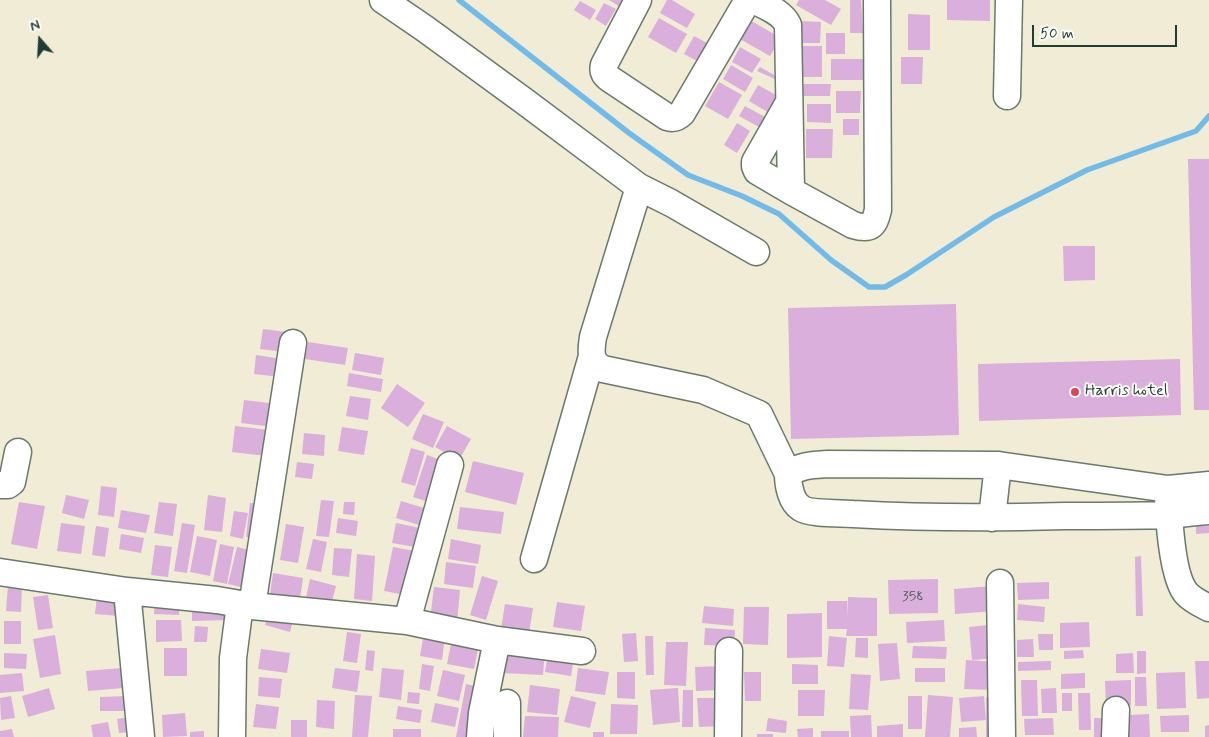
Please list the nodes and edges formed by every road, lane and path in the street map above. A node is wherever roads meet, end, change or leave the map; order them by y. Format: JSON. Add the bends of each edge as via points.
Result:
{"nodes":[{"id":1,"x":383,"y":0,"type":"edge"},
{"id":2,"x":638,"y":0,"type":"edge"},
{"id":3,"x":748,"y":0,"type":"edge"},
{"id":4,"x":753,"y":0,"type":"edge"},
{"id":5,"x":877,"y":0,"type":"edge"},
{"id":6,"x":1009,"y":0,"type":"edge"},
{"id":7,"x":1007,"y":96,"type":"dead end"},
{"id":8,"x":788,"y":104,"type":"junction"},
{"id":9,"x":639,"y":187,"type":"junction"},
{"id":10,"x":791,"y":191,"type":"junction"},
{"id":11,"x":756,"y":252,"type":"dead end"},
{"id":12,"x":293,"y":343,"type":"dead end"},
{"id":13,"x":592,"y":356,"type":"junction"},
{"id":14,"x":18,"y":452,"type":"dead end"},
{"id":15,"x":450,"y":465,"type":"dead end"},
{"id":16,"x":998,"y":465,"type":"junction"},
{"id":17,"x":788,"y":474,"type":"junction"},
{"id":18,"x":0,"y":485,"type":"edge"},
{"id":19,"x":1209,"y":486,"type":"edge"},
{"id":20,"x":1168,"y":489,"type":"junction"},
{"id":21,"x":1209,"y":511,"type":"edge"},
{"id":22,"x":1169,"y":515,"type":"junction"},
{"id":23,"x":992,"y":518,"type":"junction"},
{"id":24,"x":534,"y":559,"type":"dead end"},
{"id":25,"x":0,"y":572,"type":"edge"},
{"id":26,"x":1000,"y":583,"type":"dead end"},
{"id":27,"x":128,"y":592,"type":"junction"},
{"id":28,"x":246,"y":605,"type":"junction"},
{"id":29,"x":1209,"y":608,"type":"edge"},
{"id":30,"x":407,"y":621,"type":"junction"},
{"id":31,"x":497,"y":640,"type":"junction"},
{"id":32,"x":582,"y":651,"type":"dead end"},
{"id":33,"x":729,"y":651,"type":"dead end"},
{"id":34,"x":507,"y":703,"type":"dead end"},
{"id":35,"x":1116,"y":710,"type":"dead end"},
{"id":36,"x":141,"y":737,"type":"edge"},
{"id":37,"x":232,"y":737,"type":"edge"},
{"id":38,"x":480,"y":737,"type":"edge"},
{"id":39,"x":507,"y":737,"type":"edge"},
{"id":40,"x":728,"y":737,"type":"edge"},
{"id":41,"x":1002,"y":737,"type":"edge"},
{"id":42,"x":1115,"y":737,"type":"edge"}],
"edges":[{"from":1,"to":9,"type":"street"},
{"from":2,"to":3,"type":"street","via":[[603,71],[667,117],[674,118],[682,113]]},
{"from":4,"to":8,"type":"street","via":[[780,15],[788,25]]},
{"from":5,"to":10,"type":"street","via":[[878,210],[874,223],[866,228],[853,225]]},
{"from":6,"to":7,"type":"street"},
{"from":8,"to":10,"type":"street"},
{"from":8,"to":10,"type":"street","via":[[755,166],[759,173]]},
{"from":9,"to":11,"type":"street"},
{"from":9,"to":13,"type":"street","via":[[593,337]]},
{"from":12,"to":28,"type":"street"},
{"from":13,"to":17,"type":"street","via":[[595,364],[603,369],[703,390],[760,414]]},
{"from":13,"to":24,"type":"street"},
{"from":14,"to":18,"type":"street","via":[[12,482]]},
{"from":15,"to":30,"type":"street"},
{"from":16,"to":17,"type":"street","via":[[828,464],[803,466]]},
{"from":16,"to":20,"type":"street"},
{"from":16,"to":23,"type":"street"},
{"from":17,"to":23,"type":"street","via":[[795,501],[806,511]]},
{"from":19,"to":20,"type":"street"},
{"from":20,"to":22,"type":"street"},
{"from":21,"to":22,"type":"street"},
{"from":22,"to":23,"type":"street"},
{"from":22,"to":29,"type":"street","via":[[1174,558],[1182,586],[1187,594]]},
{"from":25,"to":27,"type":"street"},
{"from":26,"to":41,"type":"street"},
{"from":27,"to":28,"type":"street"},
{"from":27,"to":36,"type":"street"},
{"from":28,"to":30,"type":"street"},
{"from":28,"to":37,"type":"street","via":[[233,658]]},
{"from":30,"to":31,"type":"street"},
{"from":31,"to":32,"type":"street"},
{"from":31,"to":38,"type":"street"},
{"from":33,"to":40,"type":"street"},
{"from":34,"to":39,"type":"street"},
{"from":35,"to":42,"type":"street"}]}
